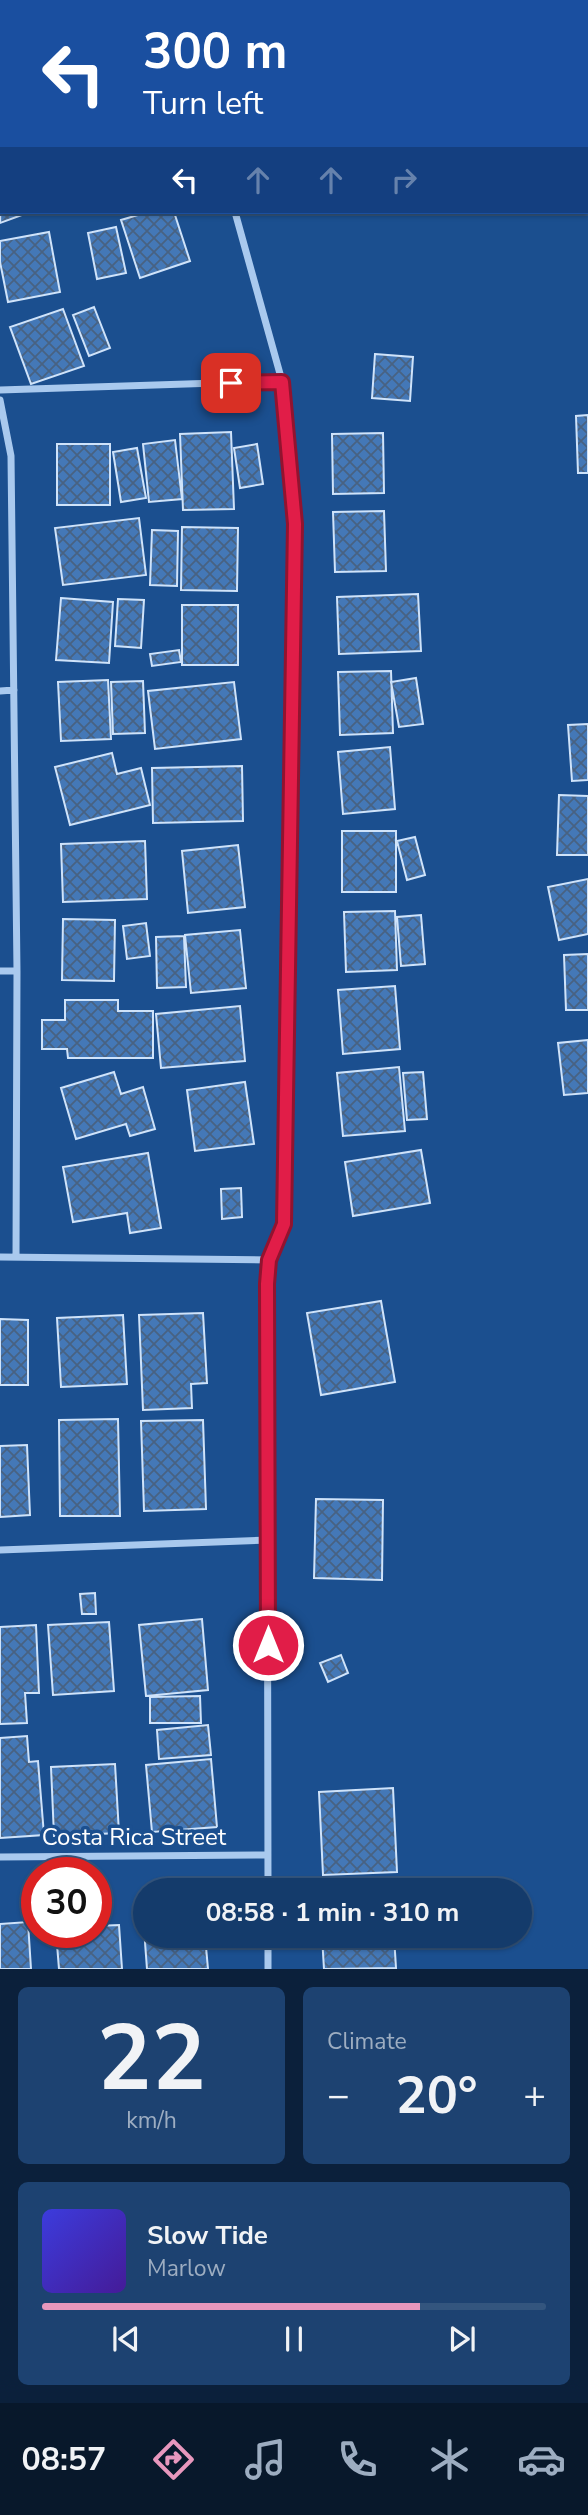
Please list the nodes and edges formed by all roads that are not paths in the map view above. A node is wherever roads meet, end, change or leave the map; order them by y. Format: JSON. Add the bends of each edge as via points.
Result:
{"nodes":[{"id":1,"x":236,"y":214,"type":"edge"},
{"id":2,"x":282,"y":382,"type":"junction"},
{"id":3,"x":0,"y":390,"type":"edge"},
{"id":4,"x":0,"y":400,"type":"edge"},
{"id":5,"x":14,"y":690,"type":"junction"},
{"id":6,"x":0,"y":691,"type":"edge"},
{"id":7,"x":0,"y":971,"type":"edge"},
{"id":8,"x":17,"y":971,"type":"junction"},
{"id":9,"x":0,"y":1257,"type":"edge"},
{"id":10,"x":16,"y":1257,"type":"junction"},
{"id":11,"x":269,"y":1260,"type":"junction"},
{"id":12,"x":268,"y":1541,"type":"junction"},
{"id":13,"x":0,"y":1550,"type":"edge"},
{"id":14,"x":268,"y":1855,"type":"junction"},
{"id":15,"x":0,"y":1857,"type":"edge"},
{"id":16,"x":268,"y":1878,"type":"edge"},
{"id":17,"x":268,"y":1948,"type":"edge"},
{"id":18,"x":268,"y":1969,"type":"edge"}],
"edges":[{"from":1,"to":2,"type":"street"},
{"from":2,"to":3,"type":"street"},
{"from":2,"to":11,"type":"street","via":[[295,524],[284,1224]]},
{"from":4,"to":5,"type":"street","via":[[11,456]]},
{"from":5,"to":6,"type":"street"},
{"from":5,"to":8,"type":"street"},
{"from":7,"to":8,"type":"street"},
{"from":8,"to":10,"type":"street"},
{"from":9,"to":10,"type":"street"},
{"from":10,"to":11,"type":"street"},
{"from":11,"to":12,"type":"street"},
{"from":12,"to":13,"type":"street"},
{"from":12,"to":14,"type":"street"},
{"from":14,"to":15,"type":"street","name":"Costa Rica Street"},
{"from":14,"to":16,"type":"street"},
{"from":17,"to":18,"type":"street"}]}
